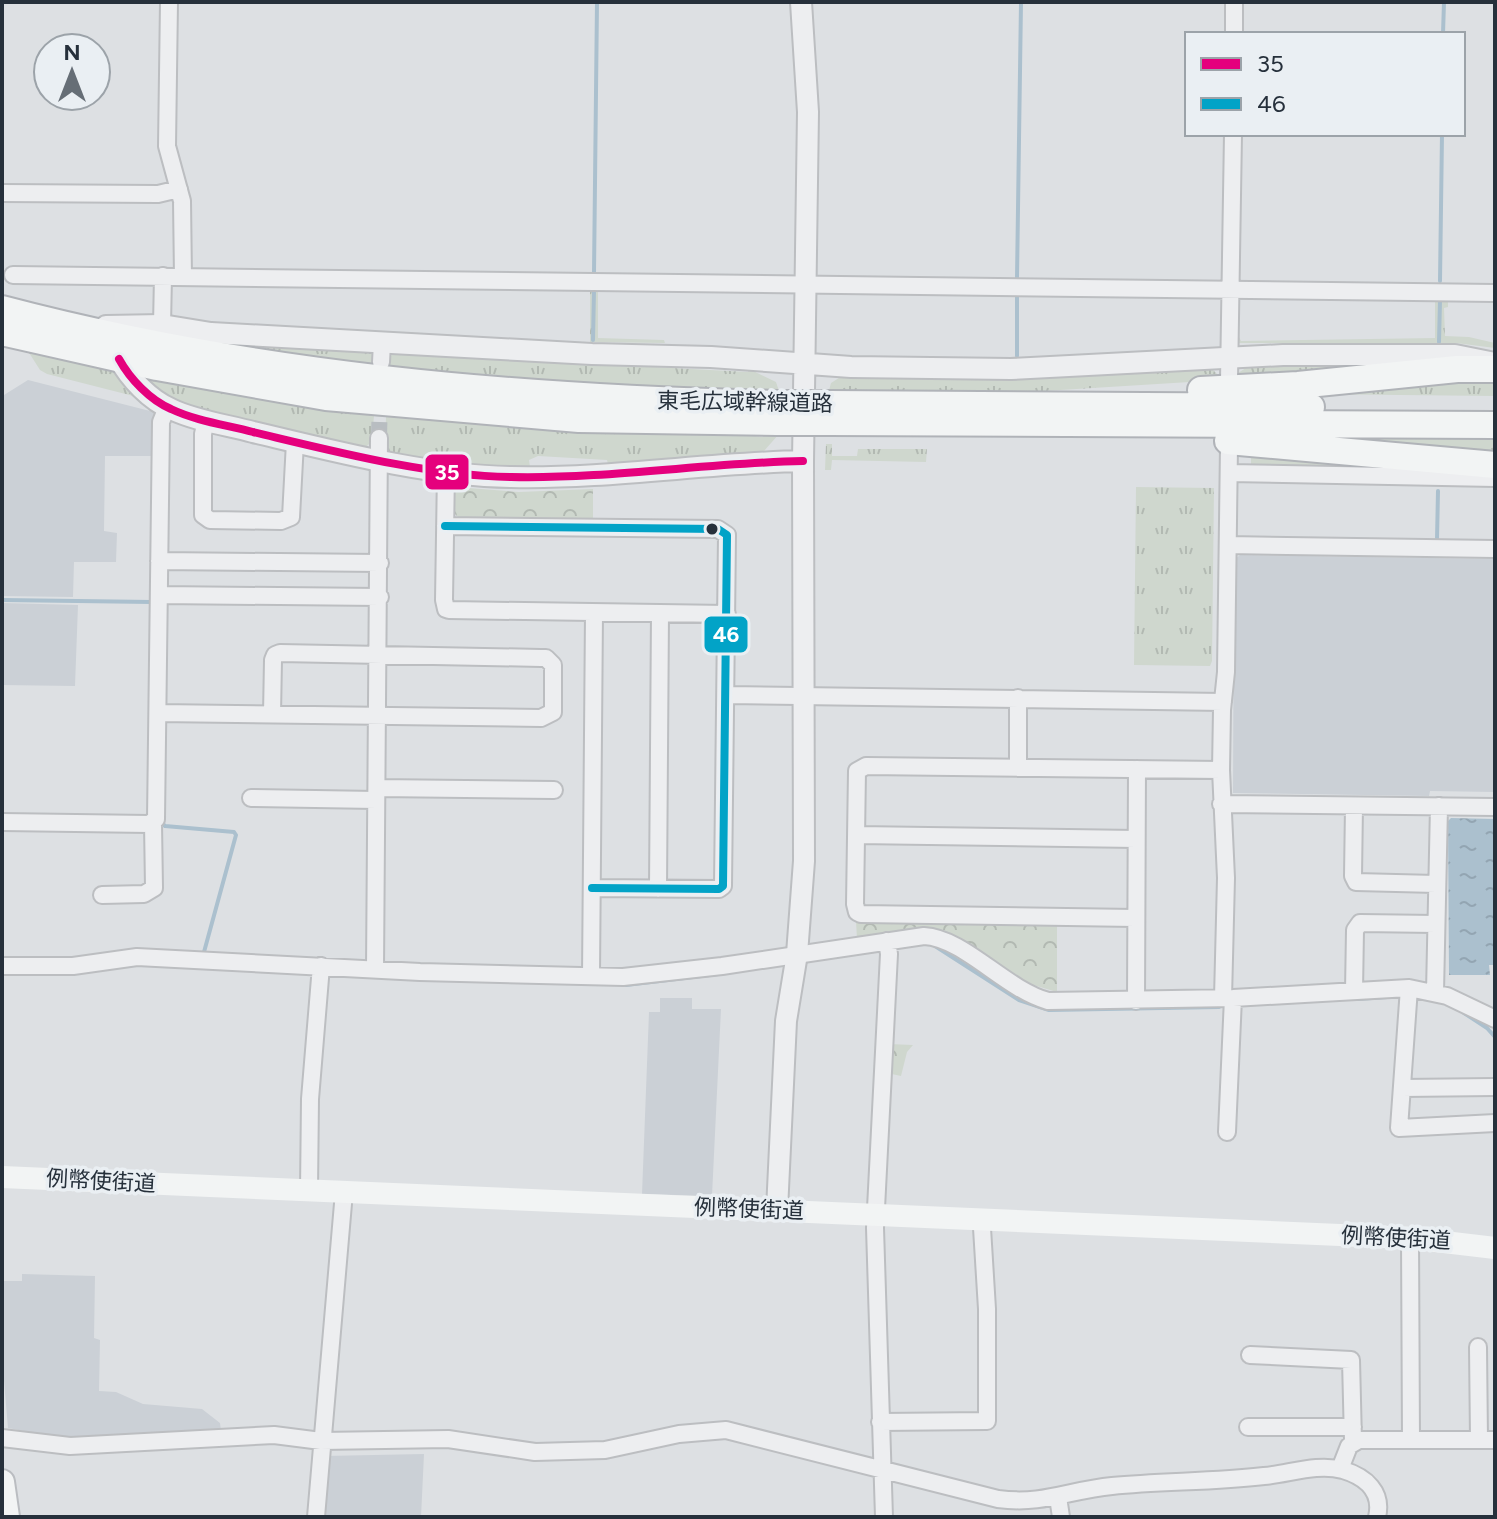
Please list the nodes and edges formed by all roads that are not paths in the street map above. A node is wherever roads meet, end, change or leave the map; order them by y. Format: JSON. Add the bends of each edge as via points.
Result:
{"nodes":[{"id":1,"x":169,"y":2,"type":"edge"},
{"id":2,"x":801,"y":2,"type":"edge"},
{"id":3,"x":1234,"y":2,"type":"edge"},
{"id":4,"x":1234,"y":32,"type":"edge"},
{"id":5,"x":1233,"y":136,"type":"edge"},
{"id":6,"x":179,"y":189,"type":"junction"},
{"id":7,"x":2,"y":193,"type":"edge"},
{"id":8,"x":13,"y":275,"type":"dead end"},
{"id":9,"x":163,"y":276,"type":"junction"},
{"id":10,"x":183,"y":277,"type":"junction"},
{"id":11,"x":806,"y":285,"type":"junction"},
{"id":12,"x":1231,"y":289,"type":"junction"},
{"id":13,"x":1495,"y":293,"type":"edge"},
{"id":14,"x":2,"y":309,"type":"edge"},
{"id":15,"x":162,"y":325,"type":"junction"},
{"id":16,"x":86,"y":330,"type":"junction"},
{"id":17,"x":2,"y":332,"type":"edge"},
{"id":18,"x":1229,"y":357,"type":"junction"},
{"id":19,"x":119,"y":359,"type":"junction"},
{"id":20,"x":804,"y":363,"type":"junction"},
{"id":21,"x":1495,"y":366,"type":"edge"},
{"id":22,"x":1229,"y":380,"type":"dead end"},
{"id":23,"x":167,"y":407,"type":"junction"},
{"id":24,"x":1495,"y":408,"type":"edge"},
{"id":25,"x":778,"y":413,"type":"junction"},
{"id":26,"x":1030,"y":415,"type":"junction"},
{"id":27,"x":206,"y":420,"type":"junction"},
{"id":28,"x":1495,"y":425,"type":"edge"},
{"id":29,"x":295,"y":442,"type":"junction"},
{"id":30,"x":1229,"y":446,"type":"dead end"},
{"id":31,"x":379,"y":448,"type":"junction"},
{"id":32,"x":803,"y":461,"type":"junction"},
{"id":33,"x":1495,"y":465,"type":"edge"},
{"id":34,"x":446,"y":471,"type":"junction"},
{"id":35,"x":1229,"y":473,"type":"junction"},
{"id":36,"x":1495,"y":478,"type":"edge"},
{"id":37,"x":445,"y":526,"type":"junction"},
{"id":38,"x":1228,"y":545,"type":"junction"},
{"id":39,"x":1495,"y":549,"type":"edge"},
{"id":40,"x":159,"y":561,"type":"junction"},
{"id":41,"x":380,"y":563,"type":"junction"},
{"id":42,"x":159,"y":595,"type":"junction"},
{"id":43,"x":380,"y":597,"type":"junction"},
{"id":44,"x":594,"y":613,"type":"junction"},
{"id":45,"x":660,"y":613,"type":"junction"},
{"id":46,"x":727,"y":614,"type":"junction"},
{"id":47,"x":379,"y":655,"type":"junction"},
{"id":48,"x":727,"y":695,"type":"junction"},
{"id":49,"x":805,"y":696,"type":"junction"},
{"id":50,"x":1018,"y":698,"type":"junction"},
{"id":51,"x":1223,"y":702,"type":"junction"},
{"id":52,"x":158,"y":713,"type":"junction"},
{"id":53,"x":272,"y":714,"type":"junction"},
{"id":54,"x":378,"y":716,"type":"junction"},
{"id":55,"x":1018,"y":768,"type":"junction"},
{"id":56,"x":1137,"y":769,"type":"junction"},
{"id":57,"x":1221,"y":770,"type":"junction"},
{"id":58,"x":554,"y":790,"type":"dead end"},
{"id":59,"x":376,"y":794,"type":"junction"},
{"id":60,"x":251,"y":798,"type":"dead end"},
{"id":61,"x":1221,"y":804,"type":"junction"},
{"id":62,"x":1354,"y":806,"type":"junction"},
{"id":63,"x":1439,"y":806,"type":"junction"},
{"id":64,"x":1495,"y":807,"type":"edge"},
{"id":65,"x":2,"y":822,"type":"edge"},
{"id":66,"x":153,"y":823,"type":"junction"},
{"id":67,"x":857,"y":835,"type":"junction"},
{"id":68,"x":1136,"y":839,"type":"junction"},
{"id":69,"x":1436,"y":884,"type":"junction"},
{"id":70,"x":592,"y":888,"type":"junction"},
{"id":71,"x":658,"y":889,"type":"junction"},
{"id":72,"x":102,"y":895,"type":"dead end"},
{"id":73,"x":1135,"y":918,"type":"junction"},
{"id":74,"x":1436,"y":924,"type":"junction"},
{"id":75,"x":887,"y":941,"type":"junction"},
{"id":76,"x":797,"y":954,"type":"junction"},
{"id":77,"x":2,"y":966,"type":"edge"},
{"id":78,"x":321,"y":966,"type":"junction"},
{"id":79,"x":375,"y":969,"type":"junction"},
{"id":80,"x":591,"y":976,"type":"junction"},
{"id":81,"x":1409,"y":988,"type":"junction"},
{"id":82,"x":1354,"y":991,"type":"junction"},
{"id":83,"x":1435,"y":992,"type":"junction"},
{"id":84,"x":1228,"y":998,"type":"junction"},
{"id":85,"x":1136,"y":1001,"type":"junction"},
{"id":86,"x":1495,"y":1019,"type":"edge"},
{"id":87,"x":1495,"y":1087,"type":"edge"},
{"id":88,"x":1402,"y":1088,"type":"junction"},
{"id":89,"x":1495,"y":1123,"type":"edge"},
{"id":90,"x":1227,"y":1132,"type":"dead end"},
{"id":91,"x":2,"y":1177,"type":"edge"},
{"id":92,"x":309,"y":1190,"type":"junction"},
{"id":93,"x":344,"y":1192,"type":"junction"},
{"id":94,"x":777,"y":1210,"type":"junction"},
{"id":95,"x":875,"y":1215,"type":"junction"},
{"id":96,"x":985,"y":1219,"type":"junction"},
{"id":97,"x":1410,"y":1238,"type":"junction"},
{"id":98,"x":1495,"y":1248,"type":"edge"},
{"id":99,"x":1478,"y":1347,"type":"dead end"},
{"id":100,"x":1250,"y":1355,"type":"dead end"},
{"id":101,"x":880,"y":1422,"type":"junction"},
{"id":102,"x":1248,"y":1427,"type":"dead end"},
{"id":103,"x":1353,"y":1434,"type":"junction"},
{"id":104,"x":2,"y":1438,"type":"edge"},
{"id":105,"x":1411,"y":1440,"type":"junction"},
{"id":106,"x":1487,"y":1440,"type":"edge"},
{"id":107,"x":321,"y":1441,"type":"junction"},
{"id":108,"x":882,"y":1469,"type":"junction"},
{"id":109,"x":1340,"y":1469,"type":"junction"},
{"id":110,"x":2,"y":1482,"type":"edge"},
{"id":111,"x":1058,"y":1497,"type":"junction"},
{"id":112,"x":7,"y":1517,"type":"edge"},
{"id":113,"x":316,"y":1517,"type":"edge"},
{"id":114,"x":884,"y":1517,"type":"edge"},
{"id":115,"x":1061,"y":1517,"type":"edge"},
{"id":116,"x":1377,"y":1517,"type":"edge"}],
"edges":[{"from":1,"to":6,"type":"street","via":[[167,146]]},
{"from":2,"to":11,"type":"street","via":[[807,89]]},
{"from":3,"to":4,"type":"street"},
{"from":5,"to":12,"type":"street"},
{"from":6,"to":7,"type":"street","via":[[158,194]]},
{"from":6,"to":10,"type":"street"},
{"from":8,"to":9,"type":"street"},
{"from":9,"to":10,"type":"street"},
{"from":9,"to":15,"type":"street"},
{"from":10,"to":11,"type":"street"},
{"from":11,"to":12,"type":"street"},
{"from":11,"to":20,"type":"street"},
{"from":12,"to":13,"type":"street"},
{"from":12,"to":18,"type":"street"},
{"from":14,"to":16,"type":"highway","name":"東毛広域幹線道路"},
{"from":15,"to":16,"type":"street"},
{"from":15,"to":20,"type":"street","via":[[381,352]]},
{"from":16,"to":25,"type":"highway","name":"東毛広域幹線道路","via":[[271,365],[437,386]]},
{"from":17,"to":19,"type":"highway","name":"東毛広域幹線道路"},
{"from":18,"to":20,"type":"street","via":[[1011,369]]},
{"from":18,"to":21,"type":"street","via":[[1455,355]]},
{"from":18,"to":22,"type":"street"},
{"from":19,"to":23,"type":"street","via":[[131,377]]},
{"from":19,"to":25,"type":"highway","name":"東毛広域幹線道路","via":[[326,397],[579,419]]},
{"from":20,"to":32,"type":"street"},
{"from":21,"to":26,"type":"highway","via":[[1298,385],[1056,398]]},
{"from":23,"to":27,"type":"street"},
{"from":23,"to":40,"type":"street","via":[[161,422]]},
{"from":24,"to":26,"type":"highway","name":"東毛広域幹線道路"},
{"from":25,"to":26,"type":"highway","name":"東毛広域幹線道路","bridge":true},
{"from":26,"to":28,"type":"highway","name":"東毛広域幹線道路"},
{"from":26,"to":33,"type":"highway","via":[[1055,431],[1078,434],[1276,444]]},
{"from":27,"to":29,"type":"street"},
{"from":27,"to":29,"type":"street","via":[[203,515],[210,520],[291,517]]},
{"from":29,"to":31,"type":"street"},
{"from":30,"to":35,"type":"street"},
{"from":31,"to":34,"type":"street"},
{"from":31,"to":41,"type":"street"},
{"from":32,"to":34,"type":"street","via":[[552,477]]},
{"from":32,"to":49,"type":"street"},
{"from":34,"to":37,"type":"street"},
{"from":35,"to":36,"type":"street"},
{"from":35,"to":38,"type":"street"},
{"from":37,"to":44,"type":"street","via":[[446,609]]},
{"from":37,"to":46,"type":"street","via":[[722,530],[728,539]]},
{"from":38,"to":39,"type":"street"},
{"from":38,"to":51,"type":"street"},
{"from":40,"to":41,"type":"street"},
{"from":40,"to":42,"type":"street"},
{"from":41,"to":43,"type":"street"},
{"from":42,"to":43,"type":"street"},
{"from":42,"to":52,"type":"street"},
{"from":43,"to":47,"type":"street"},
{"from":44,"to":45,"type":"street"},
{"from":44,"to":70,"type":"street"},
{"from":45,"to":46,"type":"street"},
{"from":45,"to":71,"type":"street"},
{"from":46,"to":48,"type":"street"},
{"from":47,"to":53,"type":"street","via":[[275,655]]},
{"from":47,"to":54,"type":"street"},
{"from":47,"to":54,"type":"street","via":[[546,658],[553,665],[554,682],[553,712],[546,717]]},
{"from":48,"to":49,"type":"street"},
{"from":48,"to":71,"type":"street","via":[[723,886]]},
{"from":49,"to":50,"type":"street"},
{"from":49,"to":76,"type":"street","via":[[804,861]]},
{"from":50,"to":51,"type":"street"},
{"from":50,"to":55,"type":"street"},
{"from":51,"to":57,"type":"street"},
{"from":52,"to":53,"type":"street"},
{"from":52,"to":66,"type":"street"},
{"from":53,"to":54,"type":"street"},
{"from":54,"to":59,"type":"street"},
{"from":55,"to":56,"type":"street"},
{"from":55,"to":67,"type":"street","via":[[862,766],[856,776]]},
{"from":56,"to":57,"type":"street"},
{"from":56,"to":68,"type":"street"},
{"from":57,"to":61,"type":"street"},
{"from":58,"to":59,"type":"street"},
{"from":59,"to":60,"type":"street"},
{"from":59,"to":79,"type":"street"},
{"from":61,"to":62,"type":"street"},
{"from":61,"to":84,"type":"street"},
{"from":62,"to":63,"type":"street"},
{"from":62,"to":69,"type":"street","via":[[1356,882]]},
{"from":63,"to":64,"type":"street"},
{"from":63,"to":69,"type":"street"},
{"from":65,"to":66,"type":"street"},
{"from":66,"to":72,"type":"street","via":[[154,888],[144,894]]},
{"from":67,"to":68,"type":"street"},
{"from":67,"to":73,"type":"street","via":[[855,904],[861,914]]},
{"from":68,"to":73,"type":"street"},
{"from":69,"to":74,"type":"street"},
{"from":70,"to":71,"type":"street"},
{"from":70,"to":80,"type":"street"},
{"from":73,"to":85,"type":"street"},
{"from":74,"to":82,"type":"street","via":[[1360,923],[1355,930]]},
{"from":74,"to":83,"type":"street"},
{"from":75,"to":76,"type":"street"},
{"from":75,"to":85,"type":"street","via":[[941,939],[1023,992],[1048,1001]]},
{"from":75,"to":95,"type":"street"},
{"from":76,"to":80,"type":"street","via":[[643,976]]},
{"from":76,"to":94,"type":"street","via":[[785,1035]]},
{"from":77,"to":78,"type":"street","via":[[73,966],[137,957]]},
{"from":78,"to":79,"type":"street"},
{"from":78,"to":92,"type":"street"},
{"from":79,"to":80,"type":"street"},
{"from":81,"to":82,"type":"street"},
{"from":81,"to":83,"type":"street"},
{"from":81,"to":88,"type":"street"},
{"from":82,"to":84,"type":"street"},
{"from":83,"to":86,"type":"street"},
{"from":84,"to":85,"type":"street"},
{"from":84,"to":90,"type":"street"},
{"from":87,"to":88,"type":"street"},
{"from":88,"to":89,"type":"street","via":[[1399,1128]]},
{"from":91,"to":92,"type":"main road","name":"例幣使街道"},
{"from":92,"to":93,"type":"main road","name":"例幣使街道"},
{"from":93,"to":94,"type":"main road","name":"例幣使街道"},
{"from":93,"to":107,"type":"street"},
{"from":94,"to":95,"type":"main road","name":"例幣使街道"},
{"from":95,"to":96,"type":"main road","name":"例幣使街道"},
{"from":95,"to":101,"type":"street"},
{"from":96,"to":97,"type":"main road","name":"例幣使街道"},
{"from":96,"to":101,"type":"street","via":[[987,1421]]},
{"from":97,"to":98,"type":"main road","name":"例幣使街道"},
{"from":97,"to":105,"type":"street"},
{"from":99,"to":106,"type":"street"},
{"from":100,"to":103,"type":"street","via":[[1351,1360]]},
{"from":101,"to":108,"type":"street"},
{"from":102,"to":103,"type":"street"},
{"from":103,"to":105,"type":"street"},
{"from":103,"to":109,"type":"street"},
{"from":104,"to":107,"type":"street","via":[[70,1446],[274,1435]]},
{"from":105,"to":106,"type":"street"},
{"from":107,"to":108,"type":"street","via":[[448,1439],[535,1452],[605,1450],[726,1430]]},
{"from":107,"to":113,"type":"street"},
{"from":108,"to":111,"type":"street","via":[[998,1499]]},
{"from":108,"to":114,"type":"street"},
{"from":109,"to":111,"type":"street","via":[[1111,1486]]},
{"from":109,"to":116,"type":"street","via":[[1359,1476],[1378,1494]]},
{"from":110,"to":112,"type":"main road"},
{"from":111,"to":115,"type":"street"}]}
